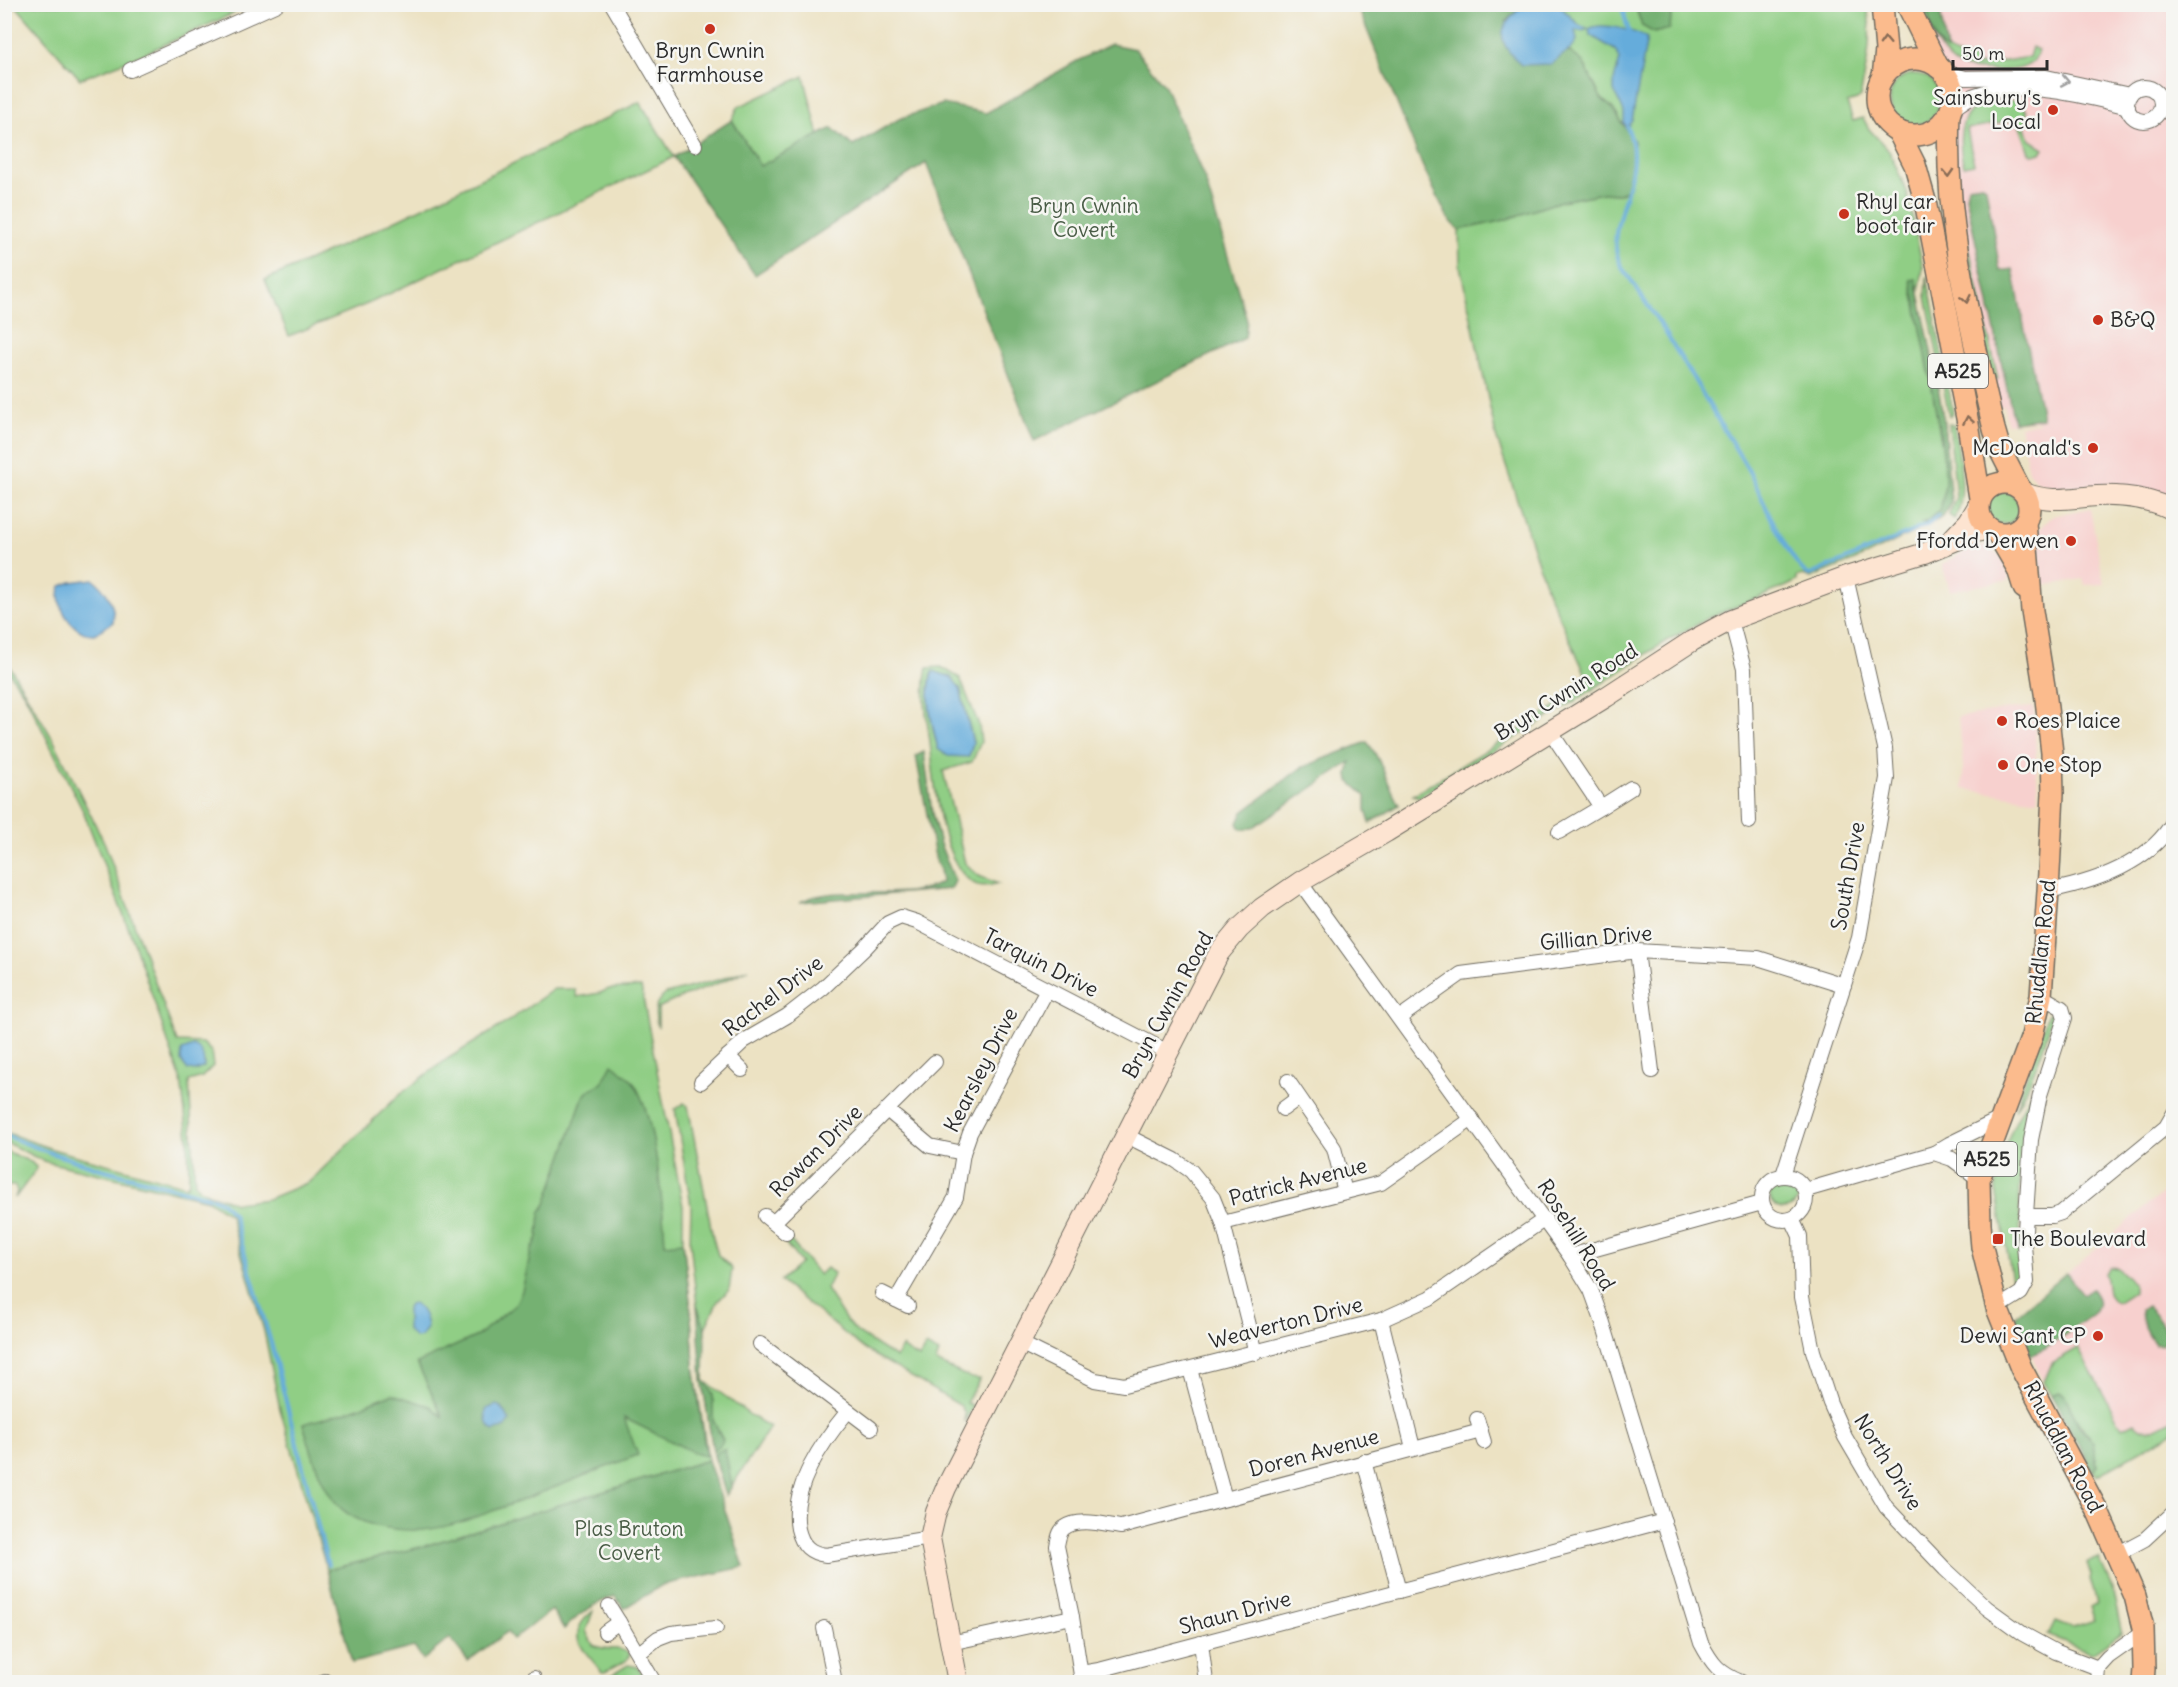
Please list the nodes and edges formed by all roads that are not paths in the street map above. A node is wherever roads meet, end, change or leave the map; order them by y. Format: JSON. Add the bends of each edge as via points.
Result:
{"nodes":[{"id":1,"x":277,"y":4,"type":"edge"},
{"id":2,"x":612,"y":4,"type":"edge"},
{"id":3,"x":1882,"y":4,"type":"edge"},
{"id":4,"x":1906,"y":4,"type":"edge"},
{"id":5,"x":130,"y":70,"type":"dead end"},
{"id":6,"x":1941,"y":70,"type":"junction"},
{"id":7,"x":1883,"y":77,"type":"junction"},
{"id":8,"x":1950,"y":112,"type":"junction"},
{"id":9,"x":1898,"y":131,"type":"junction"},
{"id":10,"x":695,"y":145,"type":"dead end"},
{"id":11,"x":2021,"y":490,"type":"junction"},
{"id":12,"x":2056,"y":501,"type":"junction"},
{"id":13,"x":1979,"y":502,"type":"junction"},
{"id":14,"x":2174,"y":511,"type":"edge"},
{"id":15,"x":2026,"y":520,"type":"junction"},
{"id":16,"x":1993,"y":531,"type":"junction"},
{"id":17,"x":1943,"y":546,"type":"junction"},
{"id":18,"x":1846,"y":577,"type":"junction"},
{"id":19,"x":2032,"y":611,"type":"junction"},
{"id":20,"x":1731,"y":620,"type":"junction"},
{"id":21,"x":1550,"y":731,"type":"junction"},
{"id":22,"x":1631,"y":788,"type":"dead end"},
{"id":23,"x":1601,"y":807,"type":"junction"},
{"id":24,"x":2174,"y":820,"type":"edge"},
{"id":25,"x":1749,"y":822,"type":"dead end"},
{"id":26,"x":1559,"y":832,"type":"dead end"},
{"id":27,"x":1300,"y":882,"type":"junction"},
{"id":28,"x":2048,"y":891,"type":"junction"},
{"id":29,"x":890,"y":916,"type":"joint"},
{"id":30,"x":1636,"y":951,"type":"junction"},
{"id":31,"x":1844,"y":985,"type":"junction"},
{"id":32,"x":1047,"y":990,"type":"junction"},
{"id":33,"x":2041,"y":996,"type":"junction"},
{"id":34,"x":1399,"y":1018,"type":"junction"},
{"id":35,"x":1168,"y":1052,"type":"junction"},
{"id":36,"x":728,"y":1056,"type":"junction"},
{"id":37,"x":935,"y":1062,"type":"dead end"},
{"id":38,"x":742,"y":1070,"type":"dead end"},
{"id":39,"x":1652,"y":1071,"type":"dead end"},
{"id":40,"x":1288,"y":1081,"type":"dead end"},
{"id":41,"x":700,"y":1082,"type":"dead end"},
{"id":42,"x":1298,"y":1098,"type":"junction"},
{"id":43,"x":1283,"y":1108,"type":"dead end"},
{"id":44,"x":887,"y":1110,"type":"junction"},
{"id":45,"x":2174,"y":1113,"type":"edge"},
{"id":46,"x":2002,"y":1118,"type":"junction"},
{"id":47,"x":1472,"y":1119,"type":"junction"},
{"id":48,"x":1125,"y":1135,"type":"junction"},
{"id":49,"x":963,"y":1153,"type":"junction"},
{"id":50,"x":1934,"y":1154,"type":"junction"},
{"id":51,"x":1783,"y":1175,"type":"junction"},
{"id":52,"x":1979,"y":1179,"type":"junction"},
{"id":53,"x":1806,"y":1190,"type":"junction"},
{"id":54,"x":1345,"y":1192,"type":"junction"},
{"id":55,"x":1762,"y":1203,"type":"junction"},
{"id":56,"x":2025,"y":1216,"type":"junction"},
{"id":57,"x":1792,"y":1219,"type":"junction"},
{"id":58,"x":1545,"y":1220,"type":"junction"},
{"id":59,"x":1223,"y":1223,"type":"junction"},
{"id":60,"x":786,"y":1233,"type":"dead end"},
{"id":61,"x":1570,"y":1256,"type":"junction"},
{"id":62,"x":882,"y":1293,"type":"dead end"},
{"id":63,"x":1997,"y":1308,"type":"junction"},
{"id":64,"x":1381,"y":1320,"type":"junction"},
{"id":65,"x":1020,"y":1343,"type":"junction"},
{"id":66,"x":760,"y":1344,"type":"dead end"},
{"id":67,"x":1256,"y":1353,"type":"junction"},
{"id":68,"x":1190,"y":1369,"type":"junction"},
{"id":69,"x":848,"y":1411,"type":"junction"},
{"id":70,"x":871,"y":1428,"type":"dead end"},
{"id":71,"x":1481,"y":1431,"type":"dead end"},
{"id":72,"x":1413,"y":1448,"type":"junction"},
{"id":73,"x":1364,"y":1461,"type":"junction"},
{"id":74,"x":1225,"y":1499,"type":"junction"},
{"id":75,"x":2174,"y":1512,"type":"edge"},
{"id":76,"x":1664,"y":1521,"type":"junction"},
{"id":77,"x":930,"y":1538,"type":"junction"},
{"id":78,"x":2117,"y":1554,"type":"junction"},
{"id":79,"x":1399,"y":1591,"type":"junction"},
{"id":80,"x":609,"y":1606,"type":"dead end"},
{"id":81,"x":1072,"y":1617,"type":"junction"},
{"id":82,"x":619,"y":1622,"type":"junction"},
{"id":83,"x":824,"y":1626,"type":"dead end"},
{"id":84,"x":716,"y":1628,"type":"dead end"},
{"id":85,"x":605,"y":1632,"type":"dead end"},
{"id":86,"x":2142,"y":1633,"type":"junction"},
{"id":87,"x":950,"y":1643,"type":"junction"},
{"id":88,"x":1201,"y":1643,"type":"junction"},
{"id":89,"x":639,"y":1653,"type":"junction"},
{"id":90,"x":2098,"y":1668,"type":"junction"},
{"id":91,"x":1082,"y":1678,"type":"edge"},
{"id":92,"x":654,"y":1683,"type":"edge"},
{"id":93,"x":836,"y":1683,"type":"edge"},
{"id":94,"x":958,"y":1683,"type":"edge"},
{"id":95,"x":1206,"y":1683,"type":"edge"},
{"id":96,"x":1741,"y":1683,"type":"edge"},
{"id":97,"x":2097,"y":1683,"type":"edge"},
{"id":98,"x":2143,"y":1683,"type":"edge"}],
"edges":[{"from":1,"to":5,"type":"street"},
{"from":2,"to":10,"type":"street"},
{"from":7,"to":3,"type":"main road","number":"A525","one_way":true,"via":[[1886,50]]},
{"from":4,"to":6,"type":"main road","number":"A525"},
{"from":6,"to":7,"type":"main road","via":[[1922,59],[1903,61]]},
{"from":6,"to":8,"type":"main road","number":"A525","via":[[1954,97]]},
{"from":6,"to":8,"type":"street","one_way":true,"via":[[1965,78],[2046,77],[2129,101],[2060,92],[1996,90],[1974,95]]},
{"from":7,"to":9,"type":"main road","number":"A525","via":[[1878,89],[1880,112]]},
{"from":8,"to":9,"type":"main road","via":[[1936,129],[1924,134]]},
{"from":8,"to":11,"type":"main road","number":"A525","one_way":true,"via":[[1947,157],[1954,242],[1994,429],[2000,450]]},
{"from":13,"to":9,"type":"main road","number":"A525","one_way":true,"via":[[1963,397],[1924,201],[1915,165]]},
{"from":11,"to":12,"type":"street"},
{"from":11,"to":13,"type":"main road","via":[[2012,484],[1996,484],[1984,492]]},
{"from":11,"to":15,"type":"main road","via":[[2029,506]]},
{"from":12,"to":14,"type":"street","via":[[2129,497]]},
{"from":12,"to":15,"type":"street"},
{"from":13,"to":16,"type":"main road","via":[[1981,520]]},
{"from":13,"to":17,"type":"street","name":"Bryn Cwnin Road","via":[[1969,521]]},
{"from":15,"to":16,"type":"main road","via":[[2013,532]]},
{"from":15,"to":19,"type":"main road","number":"A525"},
{"from":16,"to":17,"type":"street","name":"Bryn Cwnin Road","via":[[1976,532]]},
{"from":16,"to":19,"type":"main road","number":"A525","via":[[2018,569]]},
{"from":17,"to":18,"type":"street","name":"Bryn Cwnin Road"},
{"from":18,"to":20,"type":"street","name":"Bryn Cwnin Road"},
{"from":18,"to":31,"type":"street","name":"South Drive","via":[[1885,748],[1887,778],[1858,938]]},
{"from":19,"to":28,"type":"main road","name":"Rhuddlan Road","number":"A525","via":[[2052,753]]},
{"from":20,"to":21,"type":"street","name":"Bryn Cwnin Road"},
{"from":20,"to":25,"type":"street","via":[[1744,669]]},
{"from":21,"to":23,"type":"street"},
{"from":21,"to":27,"type":"street","name":"Bryn Cwnin Road"},
{"from":22,"to":23,"type":"street"},
{"from":23,"to":26,"type":"street"},
{"from":24,"to":28,"type":"street","via":[[2144,854],[2114,871]]},
{"from":27,"to":34,"type":"street","name":"Rosehill Road"},
{"from":27,"to":35,"type":"street","name":"Bryn Cwnin Road","via":[[1262,908],[1219,953]]},
{"from":28,"to":33,"type":"main road","name":"Rhuddlan Road","number":"A525"},
{"from":29,"to":32,"type":"street","name":"Tarquin Drive","via":[[909,918]]},
{"from":29,"to":36,"type":"street","name":"Rachel Drive","via":[[865,948],[823,988]]},
{"from":30,"to":31,"type":"street","name":"Gillian Drive","via":[[1758,957]]},
{"from":30,"to":34,"type":"street","name":"Gillian Drive","via":[[1461,974]]},
{"from":30,"to":39,"type":"street"},
{"from":31,"to":51,"type":"street","name":"South Drive"},
{"from":32,"to":35,"type":"street","name":"Tarquin Drive"},
{"from":32,"to":49,"type":"street","name":"Kearsley Drive"},
{"from":33,"to":46,"type":"main road","name":"Rhuddlan Road","number":"A525","via":[[2032,1036]]},
{"from":33,"to":56,"type":"street","via":[[2062,1008],[2065,1018],[2040,1095],[2031,1140]]},
{"from":34,"to":47,"type":"street","name":"Rosehill Road"},
{"from":35,"to":48,"type":"street","name":"Bryn Cwnin Road"},
{"from":36,"to":38,"type":"street","name":"Rachel Drive"},
{"from":36,"to":41,"type":"street","name":"Rachel Drive"},
{"from":37,"to":44,"type":"street","name":"Rowan Drive"},
{"from":40,"to":42,"type":"street"},
{"from":42,"to":43,"type":"street"},
{"from":42,"to":54,"type":"street","via":[[1334,1148]]},
{"from":44,"to":49,"type":"street","name":"Rowan Drive","via":[[930,1146]]},
{"from":44,"to":60,"type":"street","name":"Rowan Drive","via":[[769,1219]]},
{"from":45,"to":56,"type":"street","via":[[2166,1126],[2061,1213]]},
{"from":46,"to":50,"type":"street"},
{"from":46,"to":52,"type":"main road","name":"Rhuddlan Road","number":"A525"},
{"from":47,"to":54,"type":"street","name":"Patrick Avenue","via":[[1381,1183]]},
{"from":47,"to":58,"type":"street","name":"Rosehill Road"},
{"from":48,"to":59,"type":"street","via":[[1191,1171],[1213,1198]]},
{"from":48,"to":65,"type":"street","name":"Bryn Cwnin Road"},
{"from":49,"to":62,"type":"street","name":"Kearsley Drive","via":[[956,1197],[902,1303]]},
{"from":50,"to":52,"type":"street","via":[[1952,1159]]},
{"from":50,"to":53,"type":"street"},
{"from":51,"to":53,"type":"street","via":[[1797,1179]]},
{"from":51,"to":55,"type":"street","via":[[1764,1188]]},
{"from":52,"to":63,"type":"main road","name":"Rhuddlan Road","number":"A525","via":[[1982,1247]]},
{"from":53,"to":57,"type":"street","via":[[1803,1211]]},
{"from":54,"to":59,"type":"street","name":"Patrick Avenue"},
{"from":55,"to":57,"type":"street","via":[[1771,1216]]},
{"from":55,"to":61,"type":"street"},
{"from":56,"to":63,"type":"street","via":[[2026,1287]]},
{"from":57,"to":90,"type":"street","name":"North Drive","via":[[1800,1236],[1802,1298],[1823,1382],[1845,1437],[1886,1507],[1988,1608],[2023,1634]]},
{"from":58,"to":61,"type":"street","name":"Rosehill Road"},
{"from":58,"to":64,"type":"street","name":"Weaverton Drive","via":[[1430,1298]]},
{"from":59,"to":67,"type":"street"},
{"from":61,"to":76,"type":"street","name":"Rosehill Road","via":[[1591,1290],[1604,1323]]},
{"from":63,"to":78,"type":"main road","name":"Rhuddlan Road","number":"A525","via":[[2021,1368]]},
{"from":64,"to":67,"type":"street","name":"Weaverton Drive"},
{"from":64,"to":72,"type":"street","name":"Doren Avenue"},
{"from":65,"to":68,"type":"street","name":"Weaverton Drive","via":[[1095,1380],[1124,1385]]},
{"from":65,"to":77,"type":"street","name":"Bryn Cwnin Road","via":[[946,1488]]},
{"from":66,"to":69,"type":"street"},
{"from":67,"to":68,"type":"street","name":"Weaverton Drive"},
{"from":68,"to":74,"type":"street","name":"Doren Avenue"},
{"from":69,"to":70,"type":"street"},
{"from":69,"to":77,"type":"street","via":[[818,1454],[802,1490],[798,1526],[803,1544],[816,1554],[826,1555]]},
{"from":71,"to":72,"type":"street","name":"Doren Avenue"},
{"from":72,"to":73,"type":"street","name":"Doren Avenue"},
{"from":73,"to":74,"type":"street","name":"Doren Avenue"},
{"from":73,"to":79,"type":"street"},
{"from":74,"to":81,"type":"street","name":"Doren Avenue","via":[[1121,1527],[1082,1523],[1064,1528],[1057,1546]]},
{"from":75,"to":78,"type":"street","via":[[2145,1539]]},
{"from":76,"to":79,"type":"street","name":"Shaun Drive"},
{"from":76,"to":96,"type":"street","name":"Rosehill Road","via":[[1701,1643],[1712,1663]]},
{"from":77,"to":87,"type":"street","name":"Bryn Cwnin Road"},
{"from":78,"to":86,"type":"main road","name":"Rhuddlan Road","number":"A525","via":[[2135,1596]]},
{"from":79,"to":88,"type":"street","name":"Shaun Drive"},
{"from":80,"to":82,"type":"street"},
{"from":81,"to":87,"type":"street"},
{"from":81,"to":91,"type":"street","name":"Doren Avenue"},
{"from":82,"to":85,"type":"street"},
{"from":82,"to":89,"type":"street"},
{"from":83,"to":93,"type":"street"},
{"from":84,"to":89,"type":"street","via":[[671,1633]]},
{"from":86,"to":90,"type":"street"},
{"from":86,"to":98,"type":"main road","name":"Rhuddlan Road","number":"A525"},
{"from":87,"to":94,"type":"street","name":"Bryn Cwnin Road"},
{"from":88,"to":91,"type":"street","name":"Shaun Drive"},
{"from":88,"to":95,"type":"street"},
{"from":89,"to":92,"type":"street"},
{"from":90,"to":97,"type":"street"}]}
